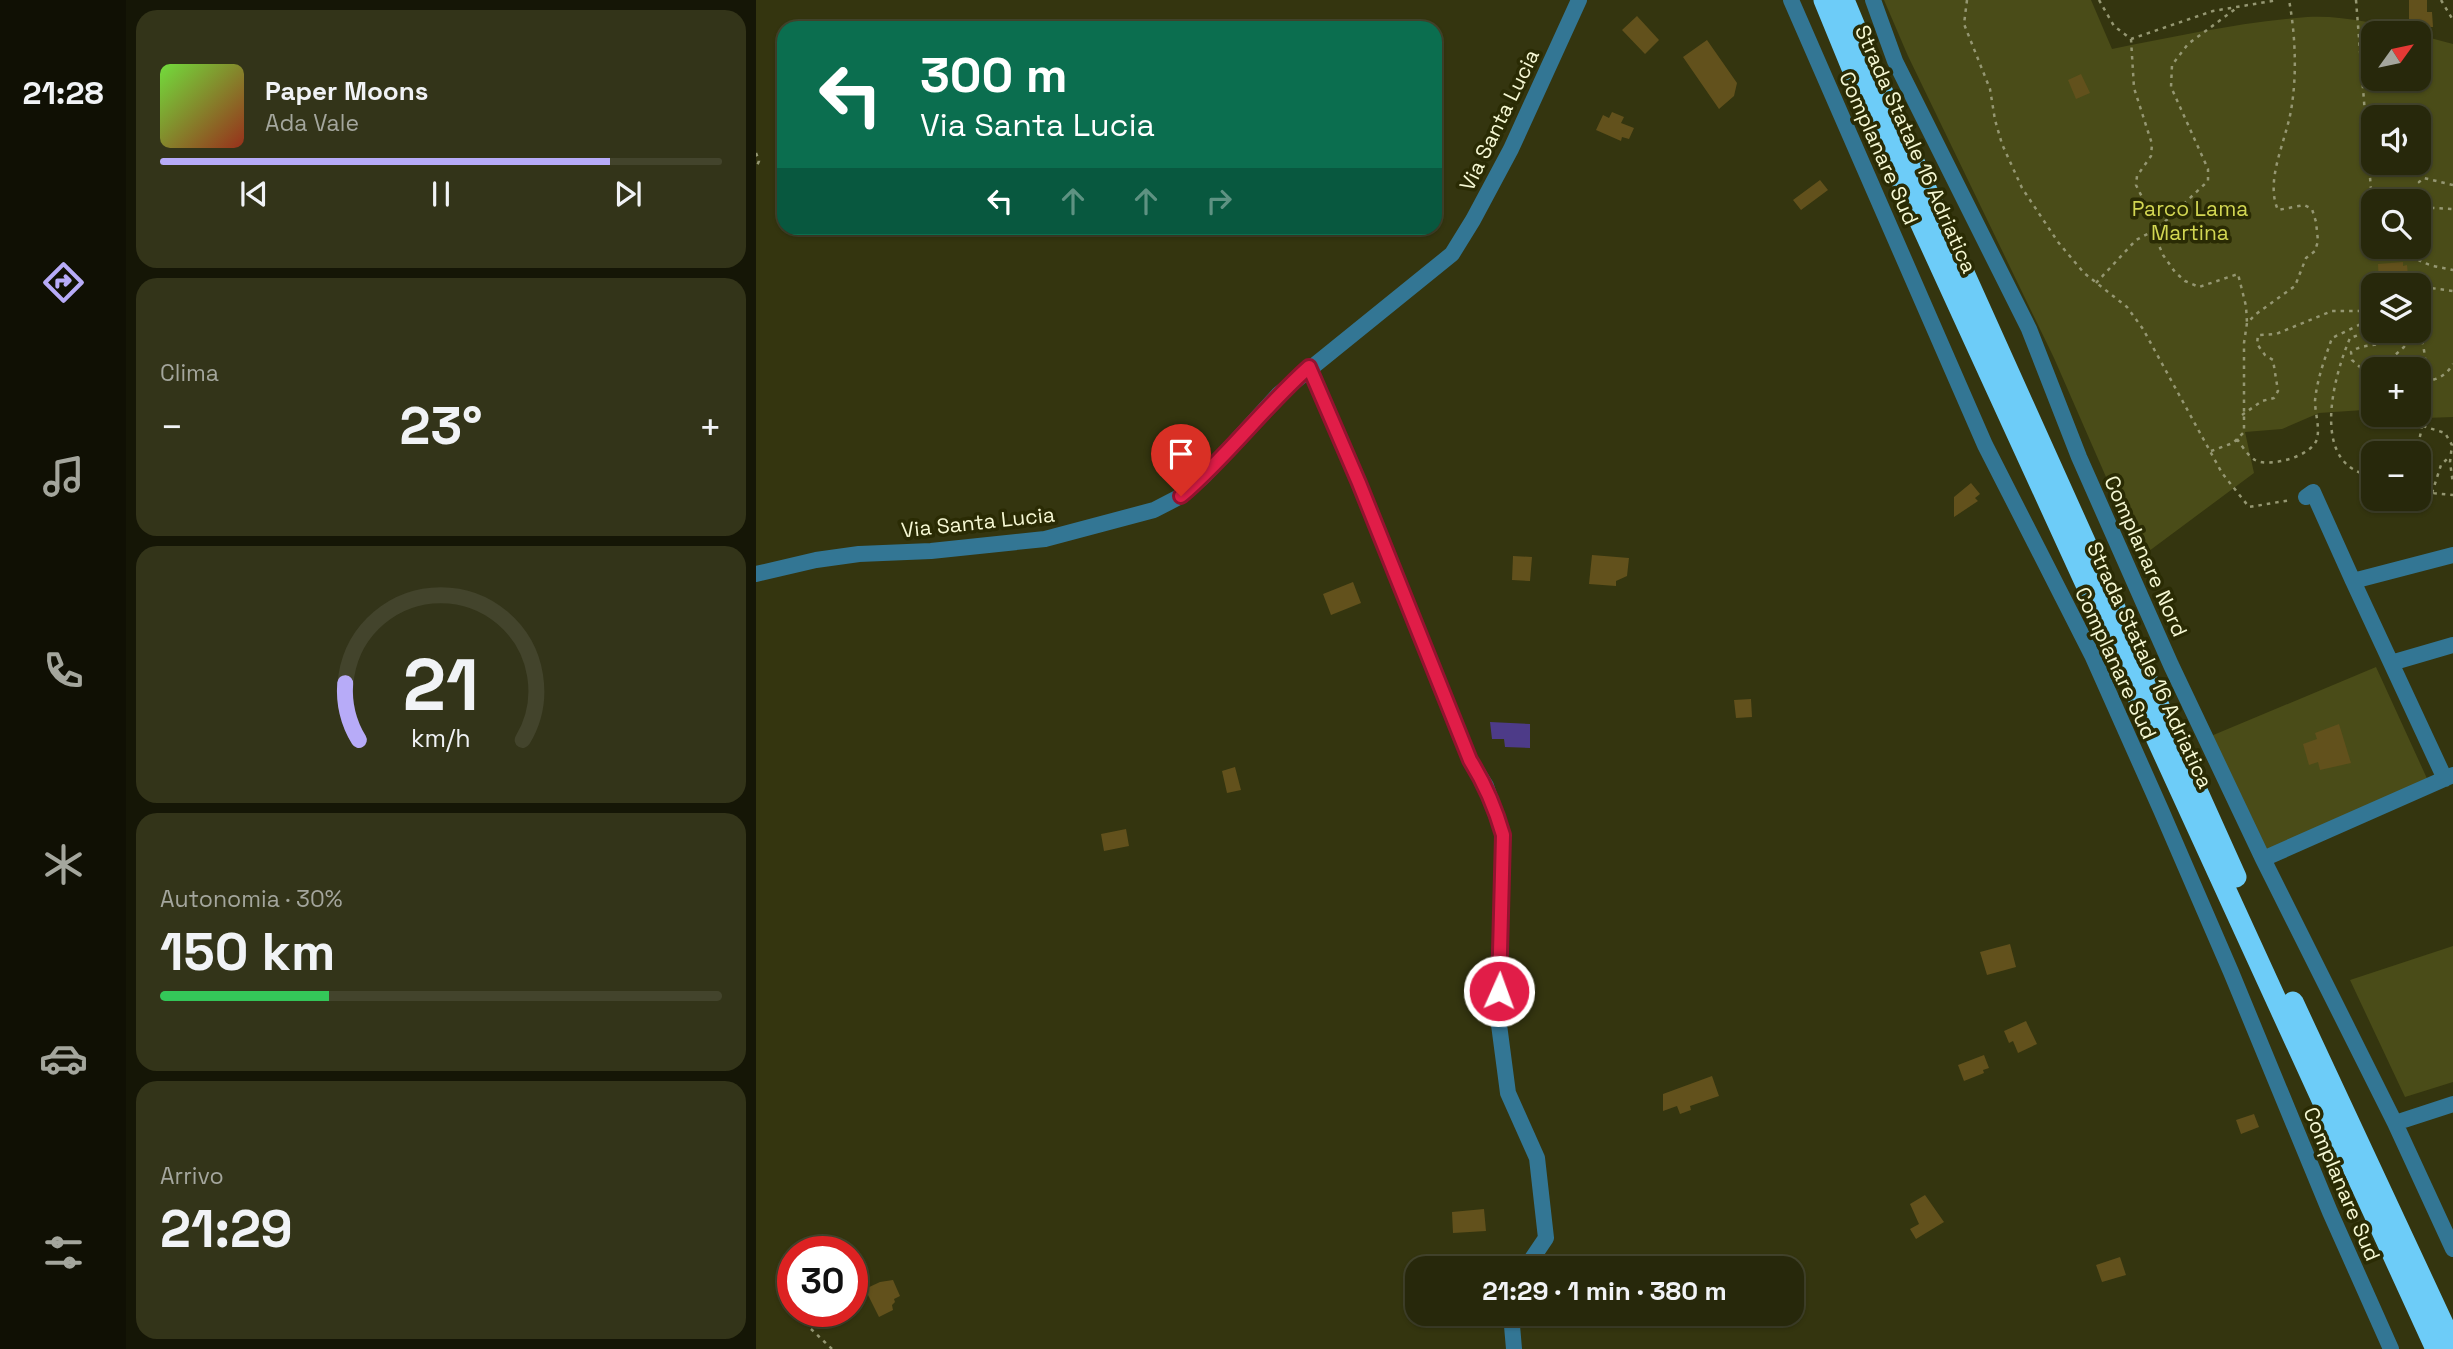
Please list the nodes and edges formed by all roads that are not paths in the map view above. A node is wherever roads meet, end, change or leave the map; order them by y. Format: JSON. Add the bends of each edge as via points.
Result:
{"nodes":[{"id":1,"x":1579,"y":0,"type":"edge"},
{"id":2,"x":1791,"y":0,"type":"edge"},
{"id":3,"x":1824,"y":0,"type":"edge"},
{"id":4,"x":1844,"y":0,"type":"edge"},
{"id":5,"x":1872,"y":0,"type":"edge"},
{"id":6,"x":1309,"y":367,"type":"junction"},
{"id":7,"x":2306,"y":498,"type":"road end"},
{"id":8,"x":2453,"y":555,"type":"edge"},
{"id":9,"x":756,"y":573,"type":"edge"},
{"id":10,"x":2353,"y":581,"type":"junction"},
{"id":11,"x":2453,"y":645,"type":"edge"},
{"id":12,"x":2391,"y":663,"type":"junction"},
{"id":13,"x":2449,"y":777,"type":"edge"},
{"id":14,"x":2263,"y":859,"type":"junction"},
{"id":15,"x":2453,"y":1104,"type":"edge"},
{"id":16,"x":2395,"y":1123,"type":"junction"},
{"id":17,"x":2453,"y":1248,"type":"edge"},
{"id":18,"x":1534,"y":1256,"type":"edge"},
{"id":19,"x":1512,"y":1326,"type":"edge"},
{"id":20,"x":2453,"y":1345,"type":"edge"},
{"id":21,"x":1514,"y":1349,"type":"edge"},
{"id":22,"x":2391,"y":1349,"type":"edge"},
{"id":23,"x":2436,"y":1349,"type":"edge"}],
"edges":[{"from":1,"to":6,"type":"street","name":"Via Santa Lucia","via":[[1511,149],[1452,254]]},
{"from":2,"to":22,"type":"street","name":"Complanare Sud","via":[[1985,445],[2092,655]]},
{"from":3,"to":23,"type":"highway","name":"Strada Statale 16 Adriatica","via":[[1915,210]]},
{"from":4,"to":20,"type":"highway","name":"Strada Statale 16 Adriatica","via":[[2252,912]]},
{"from":5,"to":14,"type":"street","name":"Complanare Nord","via":[[1895,61],[2029,329],[2079,457]]},
{"from":6,"to":9,"type":"street","name":"Via Santa Lucia","via":[[1205,476],[1154,510],[1045,539],[816,559]]},
{"from":6,"to":18,"type":"street","via":[[1503,835],[1498,1017],[1508,1093],[1537,1158],[1546,1238]]},
{"from":7,"to":10,"type":"street","via":[[2313,492]]},
{"from":8,"to":10,"type":"street"},
{"from":10,"to":12,"type":"street"},
{"from":11,"to":12,"type":"street"},
{"from":12,"to":13,"type":"street"},
{"from":13,"to":14,"type":"street"},
{"from":14,"to":16,"type":"street","name":"Complanare Nord"},
{"from":15,"to":16,"type":"street"},
{"from":16,"to":17,"type":"street","name":"Complanare Nord"},
{"from":19,"to":21,"type":"street"}]}
